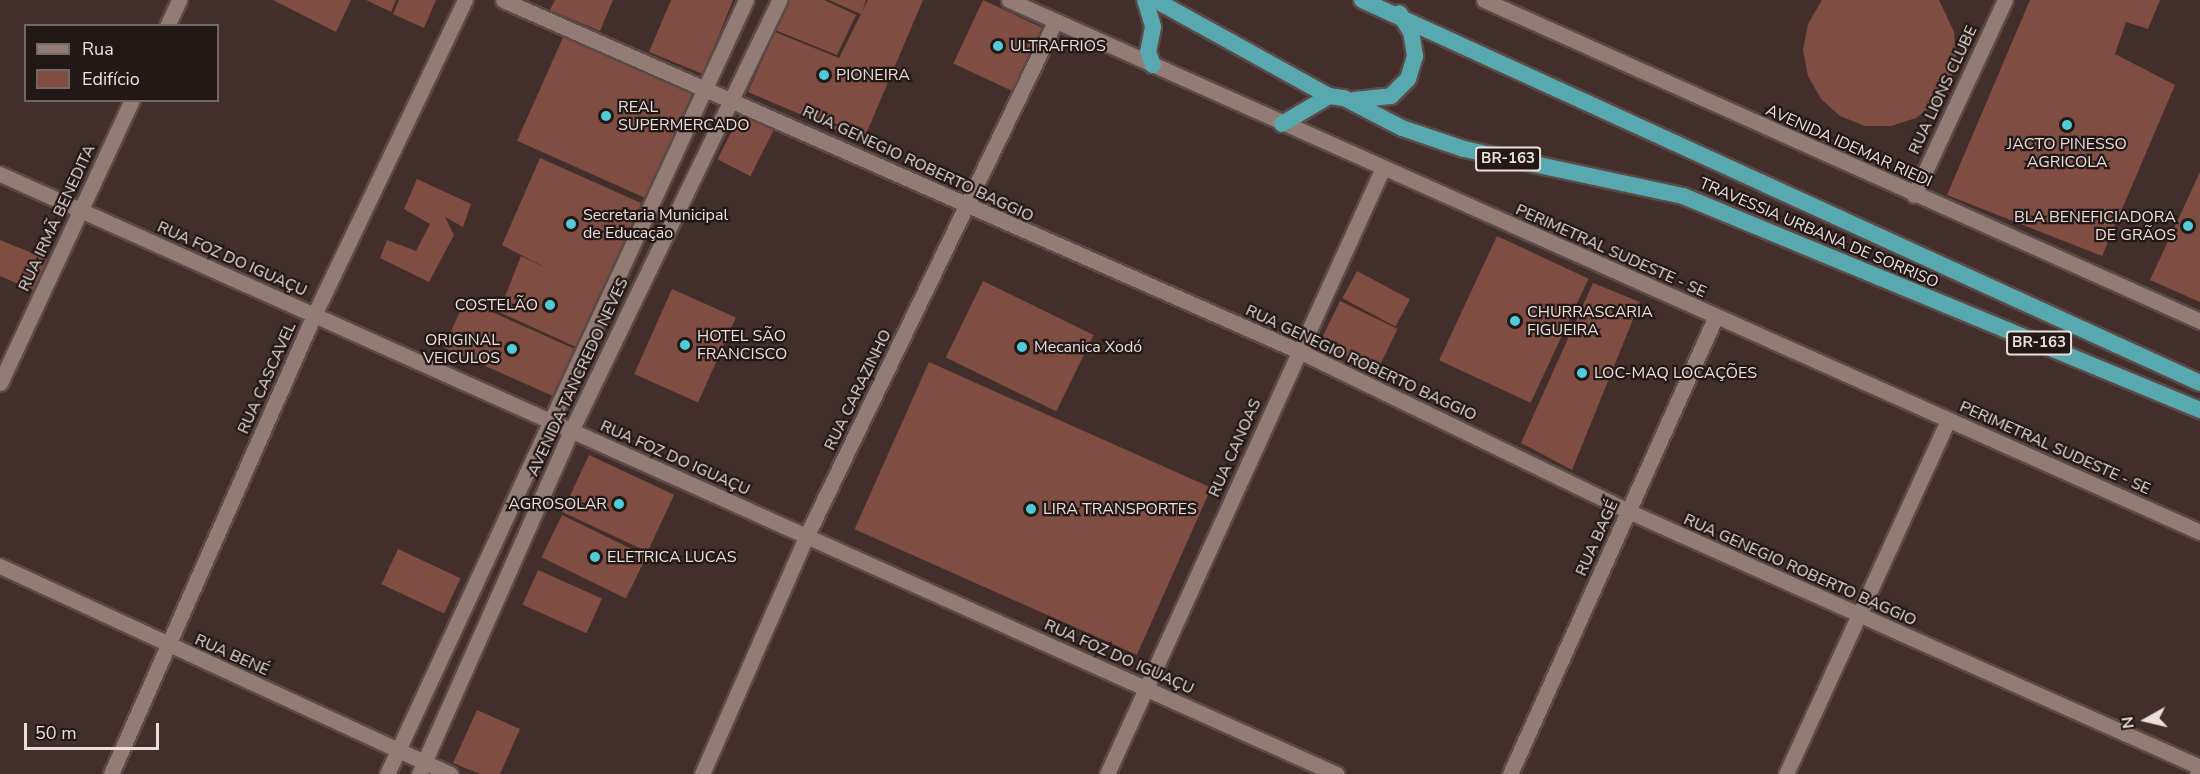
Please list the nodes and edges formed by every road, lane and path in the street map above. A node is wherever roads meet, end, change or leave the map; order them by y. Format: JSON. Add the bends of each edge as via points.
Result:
{"nodes":[{"id":1,"x":179,"y":0,"type":"edge"},
{"id":2,"x":465,"y":0,"type":"edge"},
{"id":3,"x":503,"y":0,"type":"edge"},
{"id":4,"x":746,"y":0,"type":"edge"},
{"id":5,"x":778,"y":0,"type":"edge"},
{"id":6,"x":1009,"y":0,"type":"edge"},
{"id":7,"x":1144,"y":0,"type":"edge"},
{"id":8,"x":1155,"y":0,"type":"edge"},
{"id":9,"x":1362,"y":0,"type":"edge"},
{"id":10,"x":1484,"y":0,"type":"edge"},
{"id":11,"x":2005,"y":0,"type":"edge"},
{"id":12,"x":1399,"y":13,"type":"junction"},
{"id":13,"x":168,"y":24,"type":"edge"},
{"id":14,"x":1054,"y":24,"type":"junction"},
{"id":15,"x":1154,"y":66,"type":"junction"},
{"id":16,"x":709,"y":88,"type":"junction"},
{"id":17,"x":1337,"y":97,"type":"junction"},
{"id":18,"x":734,"y":98,"type":"junction"},
{"id":19,"x":131,"y":102,"type":"edge"},
{"id":20,"x":1282,"y":124,"type":"junction"},
{"id":21,"x":1382,"y":170,"type":"junction"},
{"id":22,"x":0,"y":174,"type":"edge"},
{"id":23,"x":1914,"y":195,"type":"junction"},
{"id":24,"x":965,"y":207,"type":"junction"},
{"id":25,"x":80,"y":211,"type":"junction"},
{"id":26,"x":315,"y":315,"type":"junction"},
{"id":27,"x":1716,"y":316,"type":"junction"},
{"id":28,"x":2200,"y":321,"type":"edge"},
{"id":29,"x":1299,"y":351,"type":"junction"},
{"id":30,"x":0,"y":383,"type":"edge"},
{"id":31,"x":2200,"y":383,"type":"edge"},
{"id":32,"x":2200,"y":410,"type":"edge"},
{"id":33,"x":1948,"y":420,"type":"junction"},
{"id":34,"x":547,"y":421,"type":"junction"},
{"id":35,"x":571,"y":431,"type":"junction"},
{"id":36,"x":1628,"y":511,"type":"junction"},
{"id":37,"x":2200,"y":532,"type":"edge"},
{"id":38,"x":806,"y":537,"type":"junction"},
{"id":39,"x":0,"y":566,"type":"edge"},
{"id":40,"x":1857,"y":617,"type":"junction"},
{"id":41,"x":169,"y":647,"type":"junction"},
{"id":42,"x":1146,"y":689,"type":"junction"},
{"id":43,"x":398,"y":749,"type":"junction"},
{"id":44,"x":421,"y":768,"type":"edge"},
{"id":45,"x":2200,"y":768,"type":"edge"},
{"id":46,"x":111,"y":774,"type":"edge"},
{"id":47,"x":387,"y":774,"type":"edge"},
{"id":48,"x":450,"y":774,"type":"edge"},
{"id":49,"x":702,"y":774,"type":"edge"},
{"id":50,"x":1107,"y":774,"type":"edge"},
{"id":51,"x":1336,"y":774,"type":"edge"},
{"id":52,"x":1510,"y":774,"type":"edge"},
{"id":53,"x":1786,"y":774,"type":"edge"},
{"id":54,"x":2198,"y":774,"type":"edge"}],
"edges":[{"from":1,"to":13,"type":"street"},
{"from":2,"to":26,"type":"street","name":"RUA CASCAVEL"},
{"from":3,"to":16,"type":"street","name":"RUA GENEGIO ROBERTO BAGGIO"},
{"from":4,"to":16,"type":"street","name":"AVENIDA TANCREDO NEVES"},
{"from":5,"to":18,"type":"street","name":"AVENIDA TANCREDO NEVES"},
{"from":6,"to":14,"type":"street","name":"PERIMETRAL SUDESTE - SE"},
{"from":7,"to":15,"type":"highway","via":[[1153,27],[1148,52]]},
{"from":8,"to":17,"type":"highway","name":"TRAVESSIA URBANA DE SORRISO","number":"BR-163"},
{"from":9,"to":12,"type":"highway","name":"TRAVESSIA URBANA DE SORRISO","number":"BR-163"},
{"from":10,"to":23,"type":"street","name":"AVENIDA IDEMAR RIEDI"},
{"from":11,"to":23,"type":"street","name":"RUA LIONS CLUBE"},
{"from":12,"to":17,"type":"highway","via":[[1411,32],[1415,56],[1407,79],[1390,96],[1368,102]]},
{"from":12,"to":31,"type":"highway","name":"TRAVESSIA URBANA DE SORRISO","number":"BR-163","via":[[1698,158]]},
{"from":14,"to":15,"type":"street","name":"PERIMETRAL SUDESTE - SE"},
{"from":14,"to":24,"type":"street","name":"RUA CARAZINHO"},
{"from":15,"to":20,"type":"street","name":"PERIMETRAL SUDESTE - SE"},
{"from":16,"to":18,"type":"street","name":"RUA GENEGIO ROBERTO BAGGIO"},
{"from":16,"to":34,"type":"street","name":"AVENIDA TANCREDO NEVES"},
{"from":17,"to":20,"type":"highway"},
{"from":17,"to":32,"type":"highway","name":"TRAVESSIA URBANA DE SORRISO","number":"BR-163","via":[[1402,128],[1464,148],[1683,196]]},
{"from":18,"to":24,"type":"street","name":"RUA GENEGIO ROBERTO BAGGIO"},
{"from":18,"to":35,"type":"street","name":"AVENIDA TANCREDO NEVES"},
{"from":19,"to":25,"type":"street","name":"RUA IRMÃ BENEDITA"},
{"from":20,"to":21,"type":"street","name":"PERIMETRAL SUDESTE - SE"},
{"from":21,"to":27,"type":"street","name":"PERIMETRAL SUDESTE - SE"},
{"from":21,"to":29,"type":"street","name":"RUA CANOAS"},
{"from":22,"to":25,"type":"street","name":"RUA FOZ DO IGUAÇU"},
{"from":23,"to":28,"type":"street","name":"AVENIDA IDEMAR RIEDI"},
{"from":24,"to":29,"type":"street","name":"RUA GENEGIO ROBERTO BAGGIO"},
{"from":24,"to":38,"type":"street","name":"RUA CARAZINHO"},
{"from":25,"to":26,"type":"street","name":"RUA FOZ DO IGUAÇU"},
{"from":25,"to":30,"type":"street","name":"RUA IRMÃ BENEDITA"},
{"from":26,"to":34,"type":"street","name":"RUA FOZ DO IGUAÇU"},
{"from":26,"to":41,"type":"street","name":"RUA CASCAVEL"},
{"from":27,"to":33,"type":"street","name":"PERIMETRAL SUDESTE - SE"},
{"from":27,"to":36,"type":"street","name":"RUA BAGÉ"},
{"from":29,"to":36,"type":"street","name":"RUA GENEGIO ROBERTO BAGGIO"},
{"from":29,"to":42,"type":"street","name":"RUA CANOAS"},
{"from":33,"to":37,"type":"street","name":"PERIMETRAL SUDESTE - SE"},
{"from":33,"to":40,"type":"street"},
{"from":34,"to":35,"type":"street","name":"RUA FOZ DO IGUAÇU"},
{"from":34,"to":43,"type":"street","name":"AVENIDA TANCREDO NEVES"},
{"from":35,"to":38,"type":"street","name":"RUA FOZ DO IGUAÇU"},
{"from":35,"to":44,"type":"street","name":"AVENIDA TANCREDO NEVES"},
{"from":36,"to":40,"type":"street","name":"RUA GENEGIO ROBERTO BAGGIO"},
{"from":36,"to":52,"type":"street","name":"RUA BAGÉ"},
{"from":38,"to":42,"type":"street","name":"RUA FOZ DO IGUAÇU"},
{"from":38,"to":49,"type":"street","name":"RUA CARAZINHO"},
{"from":39,"to":41,"type":"street","name":"RUA BENÉ"},
{"from":40,"to":45,"type":"street","name":"RUA GENEGIO ROBERTO BAGGIO"},
{"from":40,"to":53,"type":"street"},
{"from":41,"to":43,"type":"street","name":"RUA BENÉ"},
{"from":41,"to":46,"type":"street","name":"RUA CASCAVEL"},
{"from":42,"to":50,"type":"street","name":"RUA CANOAS"},
{"from":42,"to":51,"type":"street","name":"RUA FOZ DO IGUAÇU"},
{"from":43,"to":44,"type":"street","name":"RUA BENÉ"},
{"from":43,"to":47,"type":"street","name":"AVENIDA TANCREDO NEVES"},
{"from":44,"to":48,"type":"street","name":"RUA BENÉ"},
{"from":45,"to":54,"type":"street"}]}
